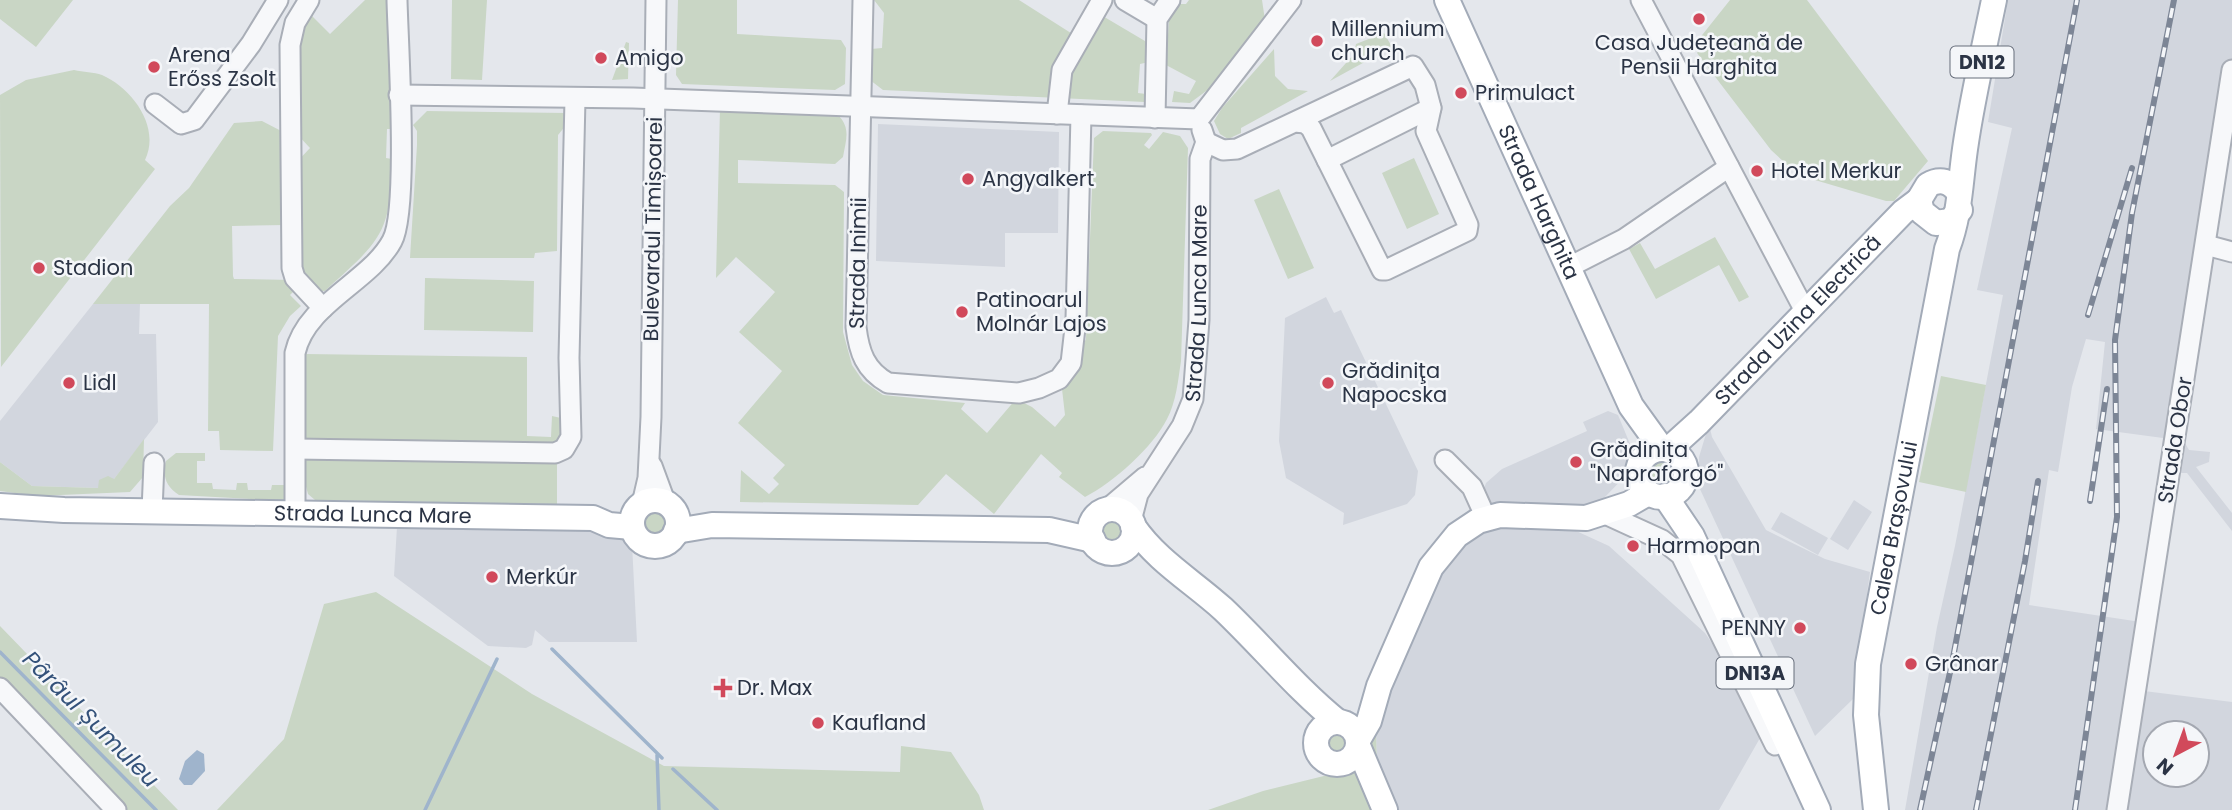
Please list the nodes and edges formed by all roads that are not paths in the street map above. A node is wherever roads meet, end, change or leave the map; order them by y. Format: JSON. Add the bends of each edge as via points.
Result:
{"nodes":[{"id":1,"x":278,"y":0,"type":"edge"},
{"id":2,"x":309,"y":0,"type":"edge"},
{"id":3,"x":397,"y":0,"type":"edge"},
{"id":4,"x":656,"y":0,"type":"edge"},
{"id":5,"x":863,"y":0,"type":"edge"},
{"id":6,"x":1102,"y":0,"type":"edge"},
{"id":7,"x":1125,"y":0,"type":"edge"},
{"id":8,"x":1170,"y":0,"type":"edge"},
{"id":9,"x":1291,"y":0,"type":"edge"},
{"id":10,"x":1447,"y":0,"type":"edge"},
{"id":11,"x":1641,"y":0,"type":"edge"},
{"id":12,"x":1994,"y":0,"type":"edge"},
{"id":13,"x":1157,"y":19,"type":"junction"},
{"id":14,"x":2232,"y":69,"type":"edge"},
{"id":15,"x":399,"y":95,"type":"junction"},
{"id":16,"x":575,"y":99,"type":"junction"},
{"id":17,"x":654,"y":99,"type":"junction"},
{"id":18,"x":155,"y":104,"type":"dead end"},
{"id":19,"x":861,"y":107,"type":"junction"},
{"id":20,"x":1431,"y":108,"type":"junction"},
{"id":21,"x":1057,"y":114,"type":"junction"},
{"id":22,"x":1081,"y":115,"type":"junction"},
{"id":23,"x":1155,"y":118,"type":"junction"},
{"id":24,"x":1199,"y":119,"type":"junction"},
{"id":25,"x":1295,"y":122,"type":"junction"},
{"id":26,"x":1206,"y":142,"type":"junction"},
{"id":27,"x":1327,"y":160,"type":"junction"},
{"id":28,"x":1729,"y":167,"type":"junction"},
{"id":29,"x":1952,"y":195,"type":"junction"},
{"id":30,"x":1927,"y":213,"type":"junction"},
{"id":31,"x":2206,"y":245,"type":"junction"},
{"id":32,"x":1947,"y":249,"type":"junction"},
{"id":33,"x":2232,"y":252,"type":"edge"},
{"id":34,"x":1569,"y":267,"type":"junction"},
{"id":35,"x":323,"y":308,"type":"junction"},
{"id":36,"x":1806,"y":313,"type":"junction"},
{"id":37,"x":296,"y":449,"type":"junction"},
{"id":38,"x":1445,"y":460,"type":"dead end"},
{"id":39,"x":153,"y":463,"type":"dead end"},
{"id":40,"x":1660,"y":474,"type":"junction"},
{"id":41,"x":1148,"y":475,"type":"junction"},
{"id":42,"x":0,"y":506,"type":"edge"},
{"id":43,"x":152,"y":511,"type":"junction"},
{"id":44,"x":1102,"y":512,"type":"junction"},
{"id":45,"x":1601,"y":512,"type":"junction"},
{"id":46,"x":295,"y":514,"type":"junction"},
{"id":47,"x":655,"y":516,"type":"junction"},
{"id":48,"x":1486,"y":518,"type":"junction"},
{"id":49,"x":1132,"y":523,"type":"junction"},
{"id":50,"x":1049,"y":530,"type":"junction"},
{"id":51,"x":1656,"y":537,"type":"junction"},
{"id":52,"x":1093,"y":540,"type":"junction"},
{"id":53,"x":1119,"y":552,"type":"junction"},
{"id":54,"x":1167,"y":566,"type":"junction"},
{"id":55,"x":0,"y":688,"type":"edge"},
{"id":56,"x":1343,"y":733,"type":"junction"},
{"id":57,"x":1338,"y":764,"type":"junction"},
{"id":58,"x":1382,"y":804,"type":"edge"},
{"id":59,"x":116,"y":810,"type":"edge"},
{"id":60,"x":1805,"y":810,"type":"edge"},
{"id":61,"x":1818,"y":810,"type":"edge"},
{"id":62,"x":1876,"y":810,"type":"edge"},
{"id":63,"x":2117,"y":810,"type":"edge"}],
"edges":[{"from":1,"to":18,"type":"street","via":[[194,120],[181,124]]},
{"from":2,"to":35,"type":"street","via":[[289,45],[292,268],[295,278]]},
{"from":3,"to":15,"type":"street"},
{"from":4,"to":17,"type":"street","name":"Bulevardul Timișoarei"},
{"from":5,"to":19,"type":"street","name":"Strada Inimii"},
{"from":6,"to":21,"type":"street","via":[[1062,70]]},
{"from":7,"to":13,"type":"street"},
{"from":8,"to":13,"type":"street"},
{"from":9,"to":24,"type":"street"},
{"from":10,"to":34,"type":"main road","name":"Strada Harghita"},
{"from":11,"to":28,"type":"street"},
{"from":12,"to":29,"type":"main road","name":"Calea Brașovului","number":"DN12"},
{"from":13,"to":23,"type":"street"},
{"from":14,"to":31,"type":"street","name":"Strada Obor"},
{"from":15,"to":16,"type":"street"},
{"from":15,"to":35,"type":"street","via":[[394,237]]},
{"from":16,"to":17,"type":"street"},
{"from":16,"to":37,"type":"street","via":[[567,446],[555,453]]},
{"from":17,"to":19,"type":"street"},
{"from":17,"to":47,"type":"street","name":"Bulevardul Timișoarei","via":[[649,458]]},
{"from":19,"to":21,"type":"street"},
{"from":19,"to":22,"type":"street","name":"Strada Inimii","via":[[856,327],[865,363],[875,376],[898,386],[1019,393],[1059,379],[1073,356]]},
{"from":20,"to":25,"type":"street","via":[[1418,71],[1411,66]]},
{"from":20,"to":27,"type":"street"},
{"from":20,"to":27,"type":"street","via":[[1426,131],[1468,225],[1464,234],[1382,270]]},
{"from":21,"to":22,"type":"street"},
{"from":22,"to":23,"type":"street"},
{"from":23,"to":24,"type":"street"},
{"from":24,"to":26,"type":"street","name":"Strada Lunca Mare"},
{"from":25,"to":26,"type":"street","via":[[1237,149],[1223,150]]},
{"from":25,"to":27,"type":"street","via":[[1309,125]]},
{"from":26,"to":41,"type":"street","name":"Strada Lunca Mare","via":[[1200,159],[1199,320],[1193,399],[1182,426]]},
{"from":28,"to":34,"type":"street","via":[[1624,239]]},
{"from":28,"to":36,"type":"street"},
{"from":29,"to":30,"type":"main road","name":"Calea Brașovului","number":"DN12","via":[[1950,221]]},
{"from":29,"to":30,"type":"main road","name":"Calea Brașovului","number":"DN12","via":[[1923,189]]},
{"from":29,"to":32,"type":"main road","name":"Calea Brașovului"},
{"from":30,"to":32,"type":"main road"},
{"from":30,"to":36,"type":"main road","name":"Strada Uzina Electrică","number":"DN12","via":[[1899,218]]},
{"from":31,"to":33,"type":"street"},
{"from":31,"to":63,"type":"street","name":"Strada Obor"},
{"from":32,"to":62,"type":"main road","name":"Calea Brașovului","via":[[1868,664],[1866,715]]},
{"from":34,"to":40,"type":"main road","name":"Strada Harghita"},
{"from":35,"to":37,"type":"street","via":[[301,334],[295,354]]},
{"from":36,"to":40,"type":"main road","name":"Strada Uzina Electrică","number":"DN12","via":[[1699,422]]},
{"from":37,"to":46,"type":"street"},
{"from":38,"to":48,"type":"street","via":[[1472,487]]},
{"from":39,"to":43,"type":"street"},
{"from":40,"to":45,"type":"main road"},
{"from":40,"to":51,"type":"street","via":[[1641,518]]},
{"from":40,"to":61,"type":"main road","name":"Strada Harghita","number":"DN13A"},
{"from":41,"to":44,"type":"street","name":"Strada Lunca Mare"},
{"from":41,"to":49,"type":"street","name":"Strada Lunca Mare"},
{"from":42,"to":43,"type":"main road","name":"Strada Lunca Mare"},
{"from":43,"to":46,"type":"main road","name":"Strada Lunca Mare"},
{"from":44,"to":49,"type":"main road","via":[[1121,511]]},
{"from":44,"to":50,"type":"main road","name":"Strada Lunca Mare"},
{"from":44,"to":52,"type":"main road","via":[[1091,528]]},
{"from":45,"to":48,"type":"main road","via":[[1578,519],[1513,514]]},
{"from":45,"to":51,"type":"street"},
{"from":46,"to":47,"type":"main road","name":"Strada Lunca Mare","via":[[593,518],[609,525]]},
{"from":47,"to":50,"type":"main road","name":"Strada Lunca Mare","via":[[712,525]]},
{"from":48,"to":56,"type":"main road","via":[[1457,535],[1431,567],[1378,686],[1369,721]]},
{"from":49,"to":53,"type":"main road","via":[[1131,541]]},
{"from":49,"to":54,"type":"main road"},
{"from":50,"to":52,"type":"main road","name":"Strada Lunca Mare"},
{"from":51,"to":60,"type":"street","via":[[1681,555]]},
{"from":52,"to":53,"type":"main road","via":[[1104,551]]},
{"from":53,"to":54,"type":"main road"},
{"from":54,"to":56,"type":"main road","via":[[1220,607]]},
{"from":55,"to":59,"type":"street"},
{"from":56,"to":57,"type":"main road","via":[[1352,758]]},
{"from":56,"to":57,"type":"main road","via":[[1320,755]]},
{"from":56,"to":58,"type":"main road"},
{"from":57,"to":58,"type":"main road"}]}
